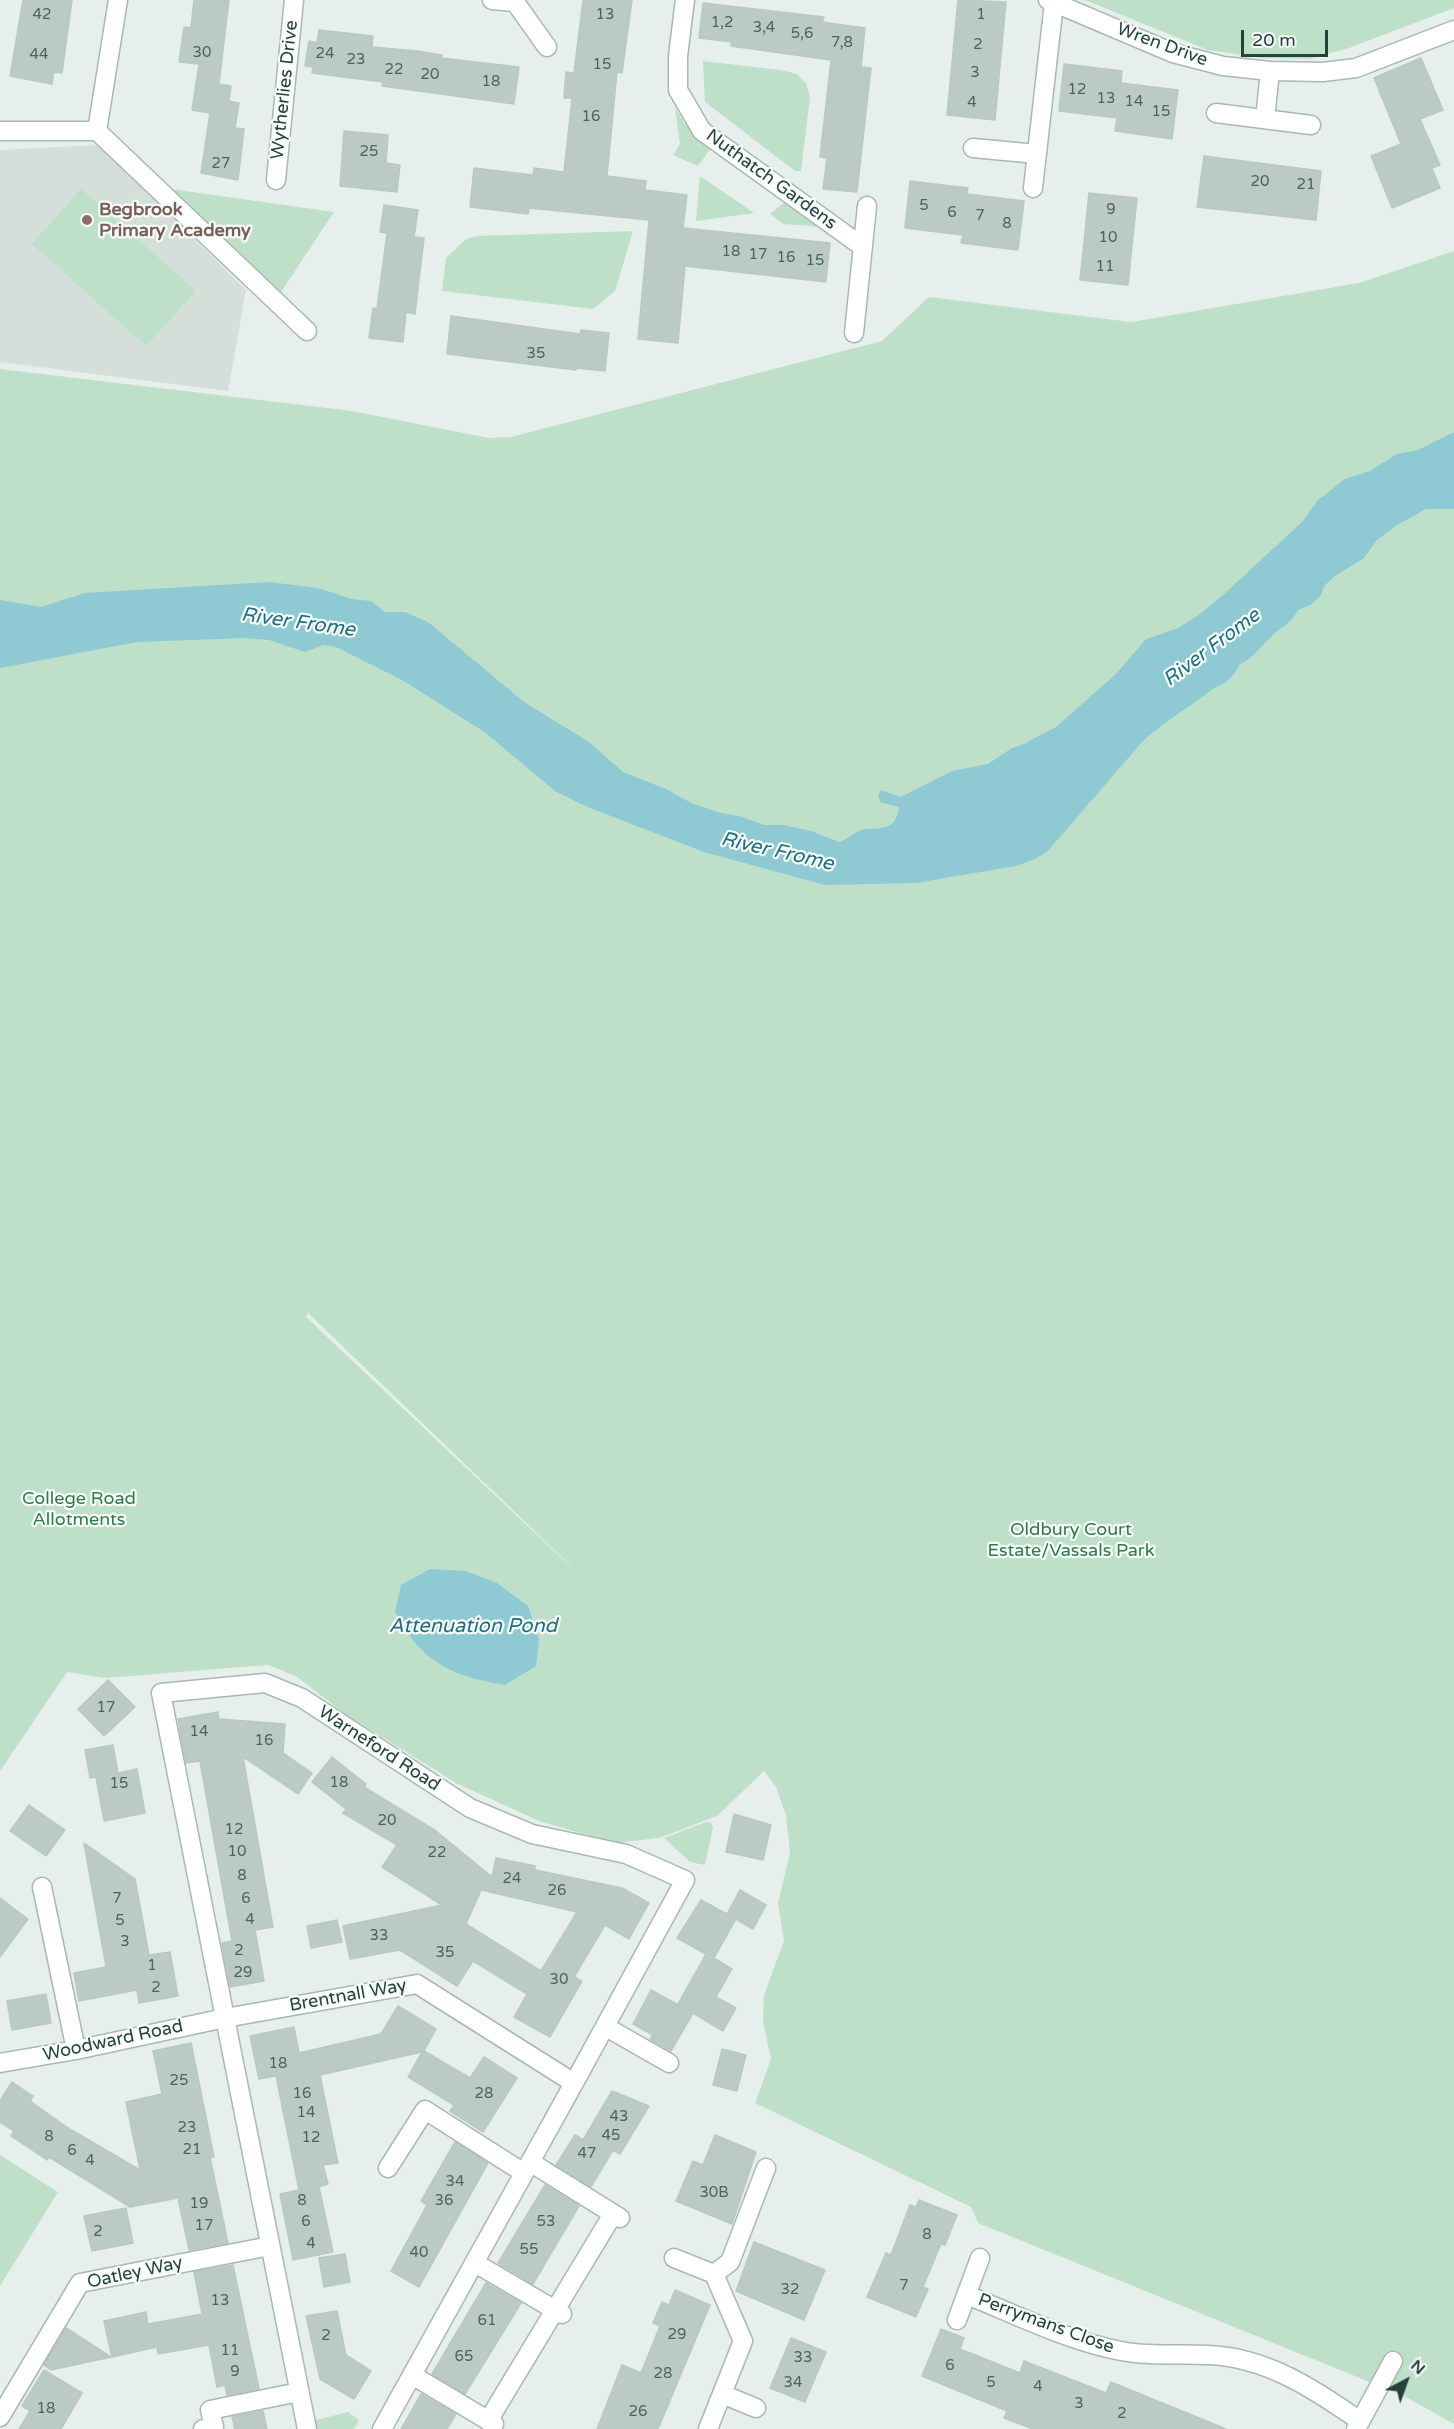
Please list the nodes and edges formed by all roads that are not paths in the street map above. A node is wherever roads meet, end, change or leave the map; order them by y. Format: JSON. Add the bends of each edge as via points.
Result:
{"nodes":[{"id":1,"x":118,"y":0,"type":"edge"},
{"id":2,"x":294,"y":0,"type":"edge"},
{"id":3,"x":492,"y":0,"type":"edge"},
{"id":4,"x":685,"y":0,"type":"edge"},
{"id":5,"x":516,"y":1,"type":"edge"},
{"id":6,"x":1051,"y":1,"type":"edge"},
{"id":7,"x":1454,"y":30,"type":"edge"},
{"id":8,"x":547,"y":47,"type":"dead end"},
{"id":9,"x":1270,"y":71,"type":"junction"},
{"id":10,"x":1216,"y":113,"type":"dead end"},
{"id":11,"x":1265,"y":119,"type":"junction"},
{"id":12,"x":1311,"y":125,"type":"dead end"},
{"id":13,"x":0,"y":131,"type":"edge"},
{"id":14,"x":97,"y":131,"type":"junction"},
{"id":15,"x":973,"y":148,"type":"dead end"},
{"id":16,"x":1037,"y":154,"type":"junction"},
{"id":17,"x":276,"y":180,"type":"dead end"},
{"id":18,"x":1033,"y":188,"type":"dead end"},
{"id":19,"x":867,"y":206,"type":"dead end"},
{"id":20,"x":863,"y":247,"type":"junction"},
{"id":21,"x":307,"y":331,"type":"dead end"},
{"id":22,"x":854,"y":333,"type":"dead end"},
{"id":23,"x":42,"y":1887,"type":"dead end"},
{"id":24,"x":225,"y":2018,"type":"junction"},
{"id":25,"x":606,"y":2027,"type":"junction"},
{"id":26,"x":76,"y":2050,"type":"junction"},
{"id":27,"x":0,"y":2063,"type":"edge"},
{"id":28,"x":669,"y":2063,"type":"dead end"},
{"id":29,"x":574,"y":2083,"type":"junction"},
{"id":30,"x":527,"y":2167,"type":"junction"},
{"id":31,"x":388,"y":2168,"type":"dead end"},
{"id":32,"x":766,"y":2168,"type":"dead end"},
{"id":33,"x":270,"y":2246,"type":"junction"},
{"id":34,"x":674,"y":2258,"type":"dead end"},
{"id":35,"x":980,"y":2258,"type":"dead end"},
{"id":36,"x":475,"y":2263,"type":"junction"},
{"id":37,"x":714,"y":2274,"type":"junction"},
{"id":38,"x":966,"y":2295,"type":"junction"},
{"id":39,"x":559,"y":2312,"type":"junction"},
{"id":40,"x":957,"y":2320,"type":"dead end"},
{"id":41,"x":1393,"y":2361,"type":"dead end"},
{"id":42,"x":412,"y":2375,"type":"junction"},
{"id":43,"x":300,"y":2392,"type":"junction"},
{"id":44,"x":722,"y":2394,"type":"junction"},
{"id":45,"x":756,"y":2408,"type":"dead end"},
{"id":46,"x":0,"y":2416,"type":"edge"},
{"id":47,"x":1358,"y":2425,"type":"edge"},
{"id":48,"x":203,"y":2429,"type":"edge"},
{"id":49,"x":307,"y":2429,"type":"edge"},
{"id":50,"x":382,"y":2429,"type":"edge"},
{"id":51,"x":708,"y":2429,"type":"edge"}],
"edges":[{"from":1,"to":14,"type":"street"},
{"from":2,"to":17,"type":"street","name":"Wytherlies Drive"},
{"from":3,"to":5,"type":"street"},
{"from":4,"to":20,"type":"street","name":"Nuthatch Gardens","via":[[678,90],[702,131]]},
{"from":5,"to":8,"type":"street"},
{"from":6,"to":9,"type":"street","name":"Wren Drive","via":[[1173,53],[1223,66]]},
{"from":6,"to":16,"type":"street"},
{"from":7,"to":9,"type":"street","name":"Wren Drive","via":[[1356,68]]},
{"from":9,"to":11,"type":"street"},
{"from":10,"to":11,"type":"street"},
{"from":11,"to":12,"type":"street"},
{"from":13,"to":14,"type":"street"},
{"from":14,"to":21,"type":"street"},
{"from":15,"to":16,"type":"street"},
{"from":16,"to":18,"type":"street"},
{"from":19,"to":20,"type":"street","name":"Nuthatch Gardens"},
{"from":20,"to":22,"type":"street","name":"Nuthatch Gardens"},
{"from":23,"to":26,"type":"street"},
{"from":24,"to":25,"type":"street","name":"Warneford Road","via":[[161,1693],[265,1683],[302,1698],[470,1808],[532,1834],[626,1854],[686,1880]]},
{"from":24,"to":26,"type":"street","name":"Woodward Road"},
{"from":24,"to":29,"type":"street","name":"Brentnall Way","via":[[417,1984]]},
{"from":24,"to":33,"type":"street"},
{"from":25,"to":28,"type":"street"},
{"from":25,"to":29,"type":"street","name":"Warneford Road"},
{"from":26,"to":27,"type":"street","name":"Woodward Road"},
{"from":29,"to":30,"type":"street"},
{"from":30,"to":31,"type":"street","via":[[425,2110]]},
{"from":30,"to":36,"type":"street"},
{"from":30,"to":39,"type":"street","via":[[617,2216]]},
{"from":32,"to":37,"type":"street","via":[[730,2262]]},
{"from":33,"to":43,"type":"street"},
{"from":33,"to":46,"type":"street","name":"Oatley Way","via":[[80,2283]]},
{"from":34,"to":37,"type":"street"},
{"from":35,"to":38,"type":"street","name":"Perrymans Close"},
{"from":36,"to":39,"type":"street"},
{"from":36,"to":42,"type":"street"},
{"from":37,"to":44,"type":"street","via":[[743,2341]]},
{"from":38,"to":40,"type":"street","name":"Perrymans Close"},
{"from":38,"to":47,"type":"street","name":"Perrymans Close","via":[[1102,2347],[1147,2355],[1217,2355],[1265,2366],[1294,2378]]},
{"from":39,"to":42,"type":"street","via":[[491,2422]]},
{"from":41,"to":47,"type":"street"},
{"from":42,"to":50,"type":"street"},
{"from":43,"to":48,"type":"street","via":[[210,2410],[214,2427]]},
{"from":43,"to":49,"type":"street"},
{"from":44,"to":45,"type":"street"},
{"from":44,"to":51,"type":"street"}]}
